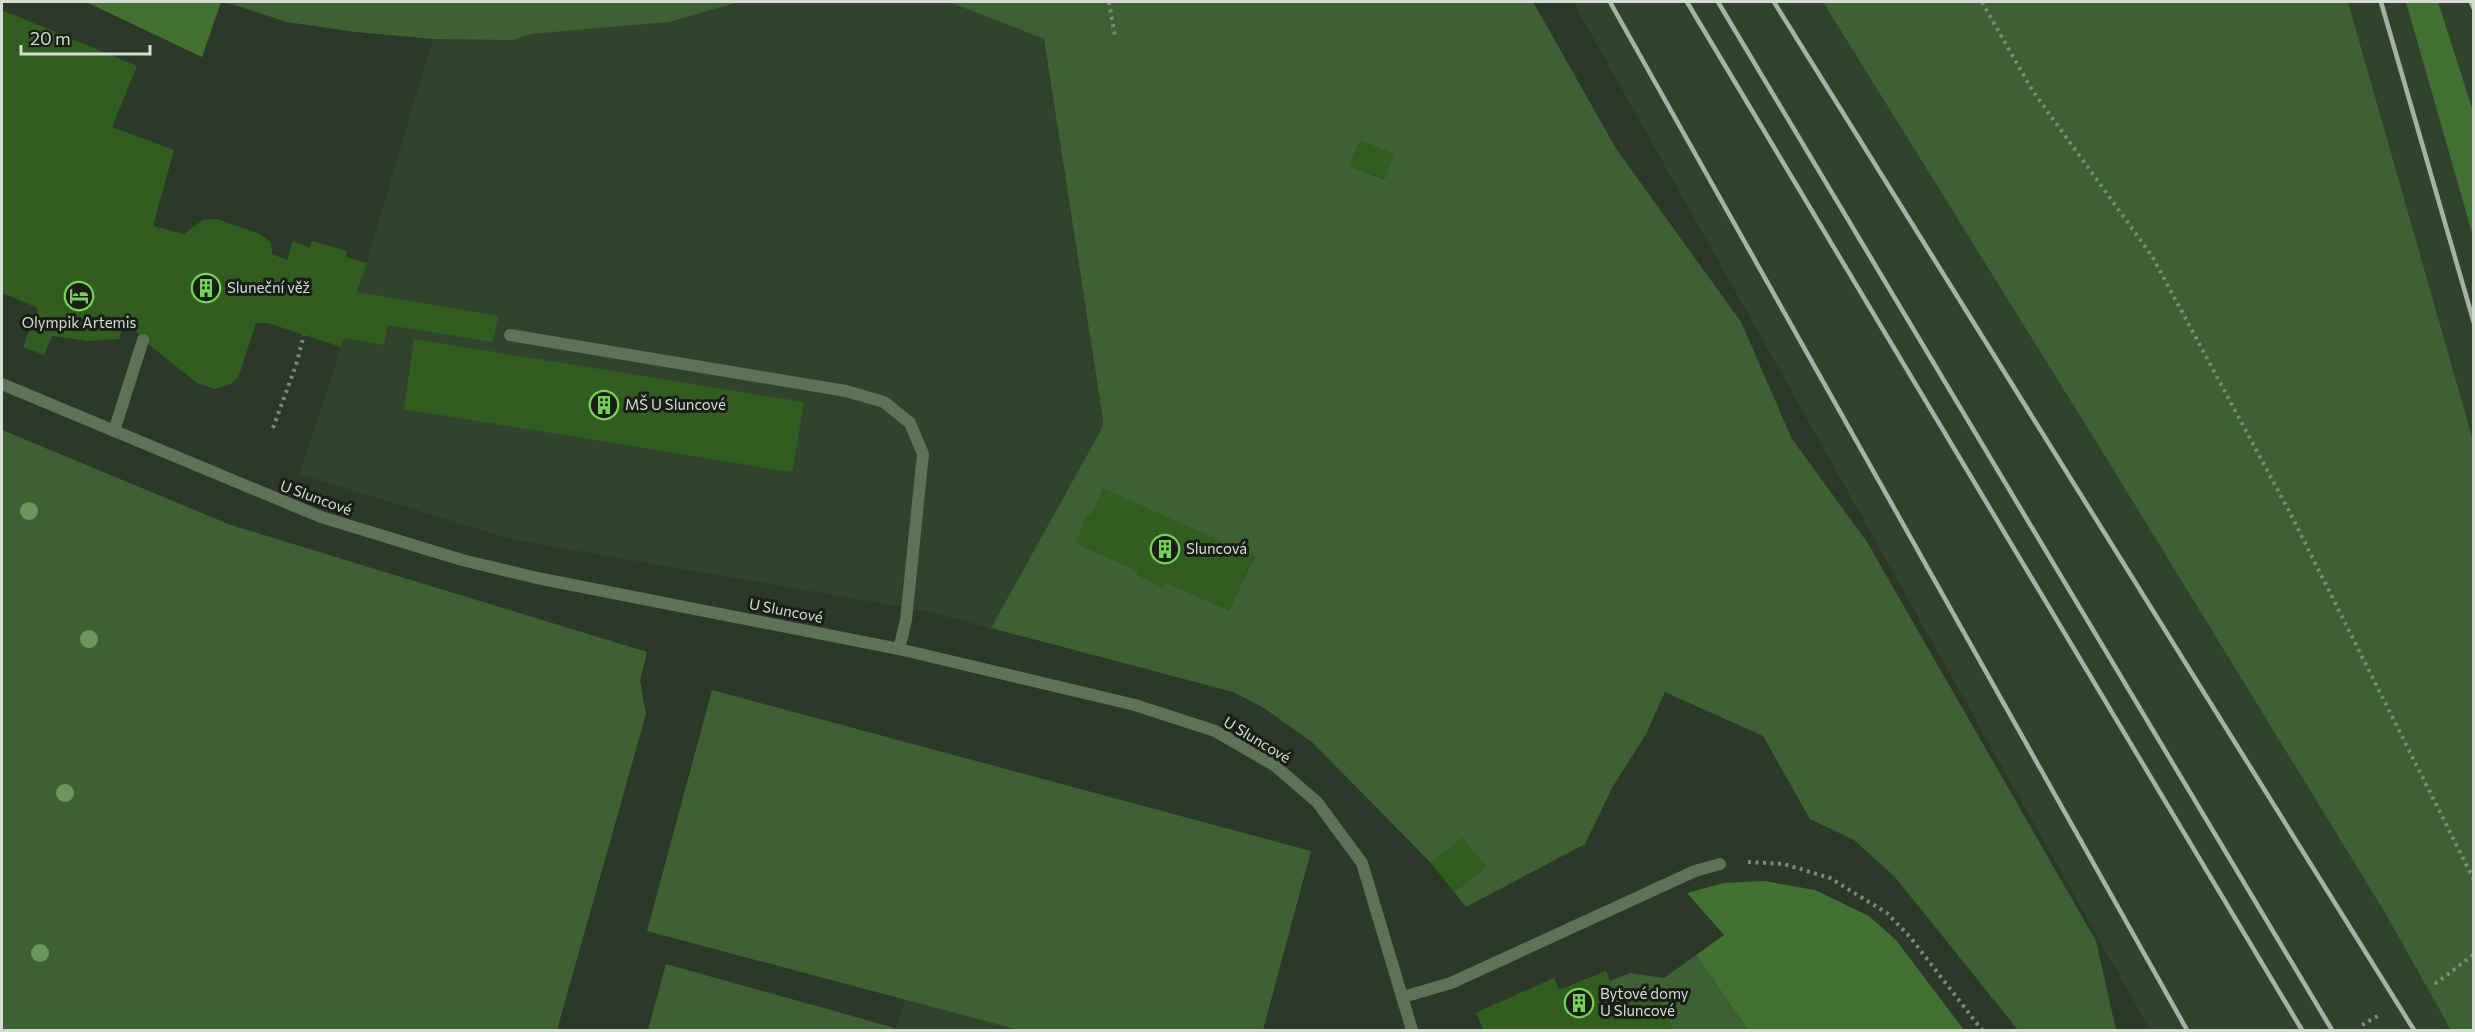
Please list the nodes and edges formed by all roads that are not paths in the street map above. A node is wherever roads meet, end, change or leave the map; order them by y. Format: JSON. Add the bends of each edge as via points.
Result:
{"nodes":[{"id":1,"x":510,"y":335,"type":"dead end"},
{"id":2,"x":143,"y":340,"type":"dead end"},
{"id":3,"x":2,"y":384,"type":"edge"},
{"id":4,"x":114,"y":431,"type":"junction"},
{"id":5,"x":899,"y":649,"type":"junction"},
{"id":6,"x":1720,"y":864,"type":"road end"},
{"id":7,"x":1403,"y":997,"type":"junction"},
{"id":8,"x":1412,"y":1030,"type":"edge"}],
"edges":[{"from":1,"to":5,"type":"street","via":[[846,391],[884,402],[910,423],[923,454],[906,620]]},
{"from":2,"to":4,"type":"street"},
{"from":3,"to":4,"type":"street","name":"U Sluncové"},
{"from":4,"to":5,"type":"street","name":"U Sluncové","via":[[321,517],[462,560]]},
{"from":5,"to":7,"type":"street","name":"U Sluncové","via":[[1135,705],[1215,731],[1274,765],[1317,802],[1362,863]]},
{"from":6,"to":7,"type":"street","via":[[1695,871],[1451,983]]},
{"from":7,"to":8,"type":"street","name":"U Sluncové"}]}
